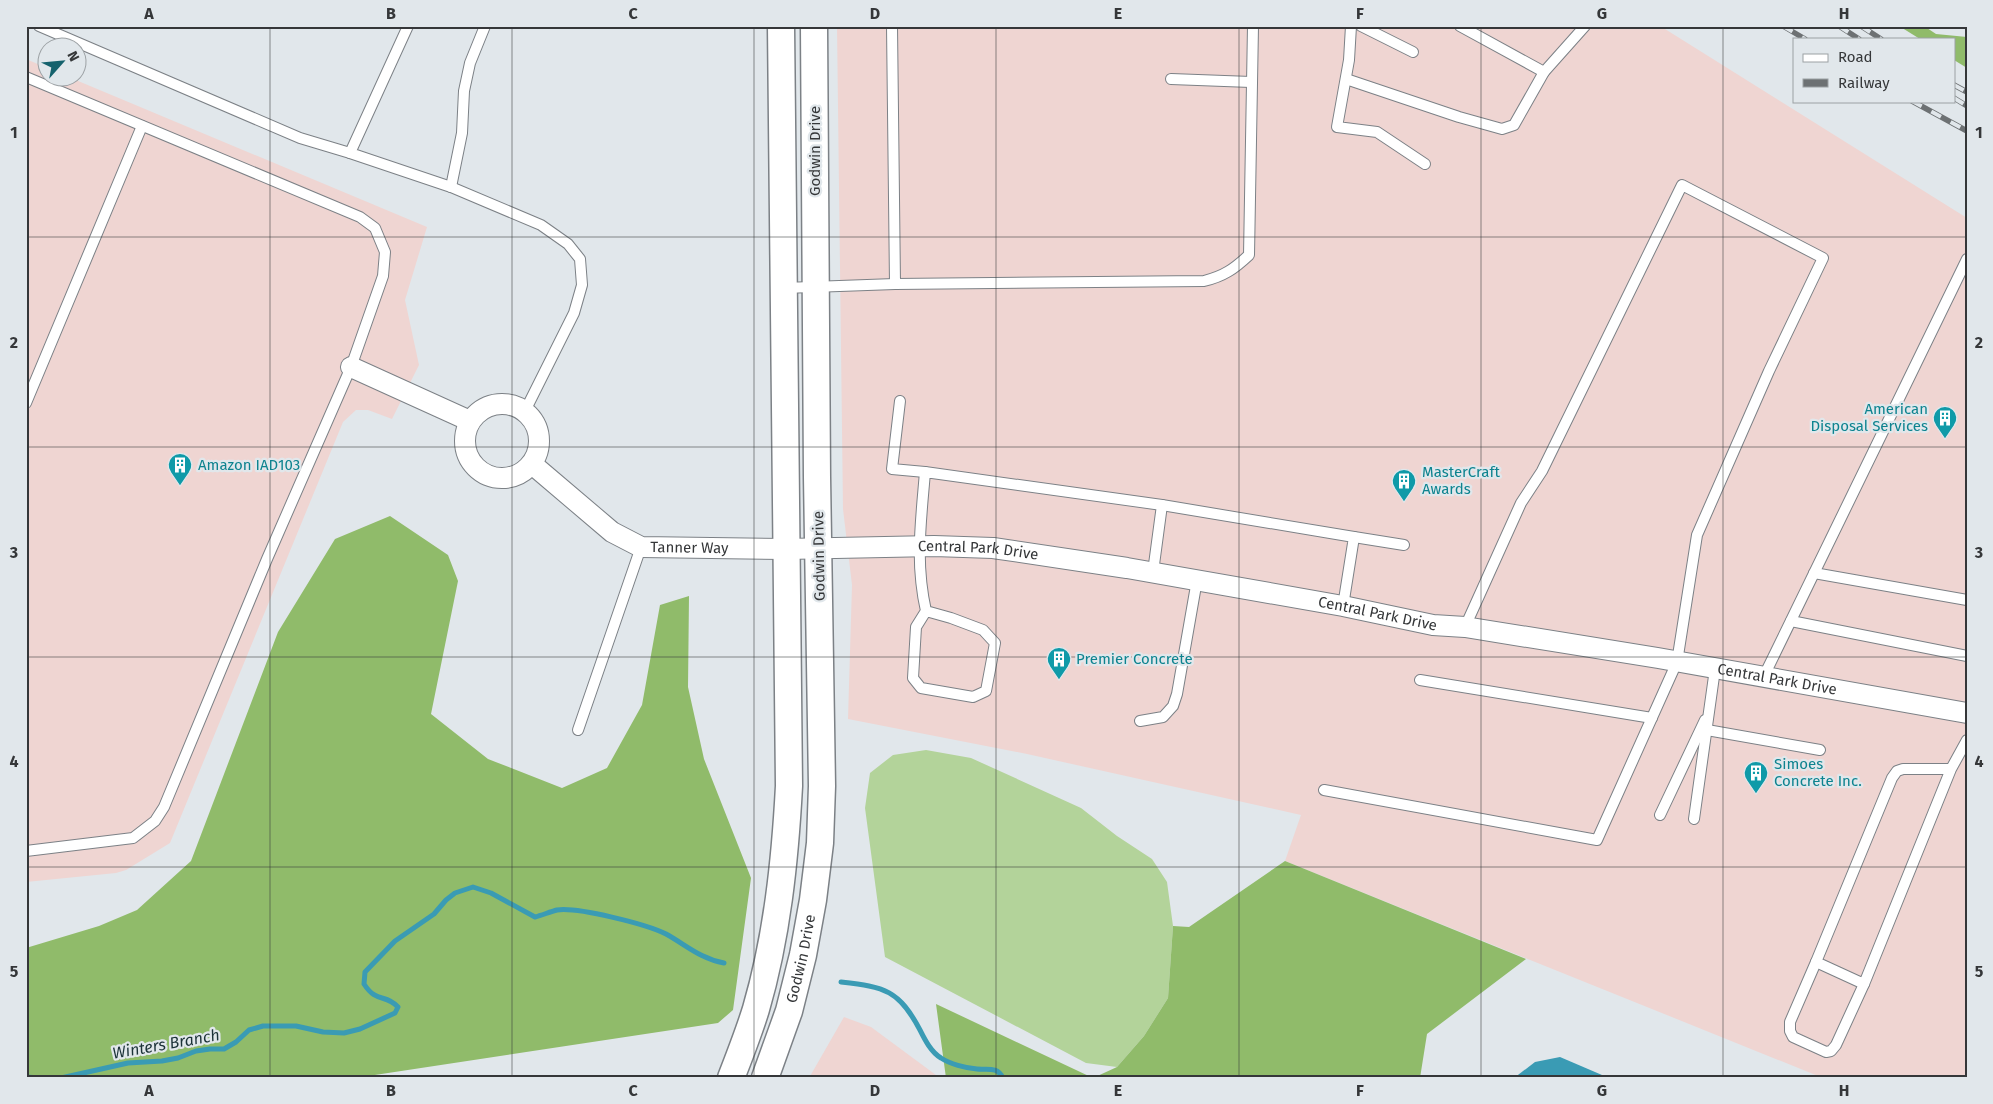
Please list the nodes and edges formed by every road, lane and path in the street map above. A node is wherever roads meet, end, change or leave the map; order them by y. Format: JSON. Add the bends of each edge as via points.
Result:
{"nodes":[{"id":1,"x":39,"y":26,"type":"edge"},
{"id":2,"x":408,"y":26,"type":"edge"},
{"id":3,"x":485,"y":26,"type":"edge"},
{"id":4,"x":781,"y":26,"type":"edge"},
{"id":5,"x":814,"y":26,"type":"edge"},
{"id":6,"x":892,"y":26,"type":"edge"},
{"id":7,"x":1253,"y":26,"type":"edge"},
{"id":8,"x":1351,"y":26,"type":"edge"},
{"id":9,"x":1361,"y":26,"type":"edge"},
{"id":10,"x":1460,"y":26,"type":"edge"},
{"id":11,"x":1585,"y":26,"type":"edge"},
{"id":12,"x":1413,"y":52,"type":"dead end"},
{"id":13,"x":1544,"y":72,"type":"junction"},
{"id":14,"x":26,"y":77,"type":"edge"},
{"id":15,"x":1171,"y":79,"type":"dead end"},
{"id":16,"x":1346,"y":79,"type":"junction"},
{"id":17,"x":1251,"y":82,"type":"junction"},
{"id":18,"x":142,"y":126,"type":"junction"},
{"id":19,"x":350,"y":153,"type":"junction"},
{"id":20,"x":1425,"y":164,"type":"dead end"},
{"id":21,"x":451,"y":187,"type":"junction"},
{"id":22,"x":1967,"y":259,"type":"edge"},
{"id":23,"x":895,"y":284,"type":"junction"},
{"id":24,"x":816,"y":287,"type":"junction"},
{"id":25,"x":783,"y":288,"type":"junction"},
{"id":26,"x":351,"y":367,"type":"junction"},
{"id":27,"x":900,"y":401,"type":"dead end"},
{"id":28,"x":26,"y":403,"type":"edge"},
{"id":29,"x":524,"y":412,"type":"junction"},
{"id":30,"x":470,"y":421,"type":"junction"},
{"id":31,"x":532,"y":464,"type":"junction"},
{"id":32,"x":925,"y":472,"type":"junction"},
{"id":33,"x":1162,"y":505,"type":"junction"},
{"id":34,"x":1354,"y":537,"type":"junction"},
{"id":35,"x":1404,"y":545,"type":"dead end"},
{"id":36,"x":641,"y":547,"type":"junction"},
{"id":37,"x":918,"y":547,"type":"junction"},
{"id":38,"x":819,"y":549,"type":"junction"},
{"id":39,"x":786,"y":550,"type":"junction"},
{"id":40,"x":1153,"y":572,"type":"junction"},
{"id":41,"x":1814,"y":573,"type":"junction"},
{"id":42,"x":1197,"y":580,"type":"junction"},
{"id":43,"x":1967,"y":600,"type":"edge"},
{"id":44,"x":1343,"y":606,"type":"junction"},
{"id":45,"x":926,"y":612,"type":"junction"},
{"id":46,"x":1791,"y":621,"type":"junction"},
{"id":47,"x":1465,"y":627,"type":"junction"},
{"id":48,"x":1967,"y":656,"type":"edge"},
{"id":49,"x":1677,"y":662,"type":"junction"},
{"id":50,"x":1716,"y":669,"type":"junction"},
{"id":51,"x":1763,"y":678,"type":"junction"},
{"id":52,"x":1420,"y":680,"type":"dead end"},
{"id":53,"x":1710,"y":710,"type":"junction"},
{"id":54,"x":1967,"y":713,"type":"edge"},
{"id":55,"x":1652,"y":718,"type":"junction"},
{"id":56,"x":1140,"y":721,"type":"dead end"},
{"id":57,"x":578,"y":730,"type":"dead end"},
{"id":58,"x":1707,"y":730,"type":"junction"},
{"id":59,"x":1967,"y":740,"type":"edge"},
{"id":60,"x":1820,"y":750,"type":"dead end"},
{"id":61,"x":1951,"y":769,"type":"junction"},
{"id":62,"x":1324,"y":790,"type":"dead end"},
{"id":63,"x":1660,"y":815,"type":"dead end"},
{"id":64,"x":1694,"y":820,"type":"dead end"},
{"id":65,"x":26,"y":851,"type":"edge"},
{"id":66,"x":1816,"y":962,"type":"junction"},
{"id":67,"x":1864,"y":984,"type":"junction"},
{"id":68,"x":731,"y":1078,"type":"edge"},
{"id":69,"x":765,"y":1078,"type":"edge"}],
"edges":[{"from":1,"to":19,"type":"lane","via":[[300,138]]},
{"from":2,"to":19,"type":"lane"},
{"from":3,"to":21,"type":"lane","via":[[470,63],[464,91],[462,133]]},
{"from":4,"to":25,"type":"street","name":"Godwin Drive"},
{"from":5,"to":24,"type":"street","name":"Godwin Drive"},
{"from":6,"to":23,"type":"lane"},
{"from":7,"to":17,"type":"lane"},
{"from":8,"to":16,"type":"lane"},
{"from":9,"to":12,"type":"lane"},
{"from":10,"to":13,"type":"lane"},
{"from":11,"to":13,"type":"lane"},
{"from":13,"to":16,"type":"lane","via":[[1514,125],[1502,128]]},
{"from":14,"to":18,"type":"lane"},
{"from":15,"to":17,"type":"lane"},
{"from":16,"to":20,"type":"lane","via":[[1337,127],[1377,132]]},
{"from":17,"to":23,"type":"lane","via":[[1249,255],[1220,277],[1204,281]]},
{"from":18,"to":26,"type":"lane","via":[[360,217],[375,228],[385,252],[383,276]]},
{"from":18,"to":28,"type":"lane"},
{"from":19,"to":21,"type":"lane"},
{"from":21,"to":29,"type":"lane","via":[[541,225],[568,244],[580,259],[582,286],[574,313]]},
{"from":22,"to":41,"type":"lane"},
{"from":23,"to":24,"type":"lane"},
{"from":24,"to":25,"type":"lane"},
{"from":24,"to":38,"type":"street","name":"Godwin Drive"},
{"from":25,"to":39,"type":"street","name":"Godwin Drive"},
{"from":26,"to":30,"type":"street"},
{"from":26,"to":65,"type":"lane","via":[[155,822],[133,838]]},
{"from":27,"to":32,"type":"lane","via":[[892,469]]},
{"from":29,"to":30,"type":"street","via":[[514,406],[490,405]]},
{"from":29,"to":31,"type":"street","via":[[538,431],[537,454]]},
{"from":30,"to":31,"type":"street","via":[[464,446],[476,469],[499,479],[512,478]]},
{"from":31,"to":36,"type":"street","name":"Tanner Way","via":[[612,532]]},
{"from":32,"to":33,"type":"lane"},
{"from":32,"to":37,"type":"lane"},
{"from":33,"to":34,"type":"lane"},
{"from":33,"to":40,"type":"lane"},
{"from":34,"to":35,"type":"lane"},
{"from":34,"to":44,"type":"lane"},
{"from":36,"to":39,"type":"street","name":"Tanner Way"},
{"from":36,"to":57,"type":"lane"},
{"from":37,"to":38,"type":"street","name":"Central Park Drive"},
{"from":37,"to":40,"type":"street","name":"Central Park Drive","via":[[993,548]]},
{"from":37,"to":45,"type":"lane","via":[[920,586]]},
{"from":38,"to":39,"type":"street","name":"Central Park Drive"},
{"from":38,"to":69,"type":"street","name":"Godwin Drive","via":[[820,843],[803,956],[782,1033]]},
{"from":39,"to":68,"type":"street","name":"Godwin Drive","via":[[789,786],[786,850],[768,957],[755,1010]]},
{"from":40,"to":42,"type":"street","name":"Central Park Drive"},
{"from":41,"to":43,"type":"lane"},
{"from":41,"to":46,"type":"lane"},
{"from":42,"to":44,"type":"street","name":"Central Park Drive"},
{"from":42,"to":56,"type":"lane","via":[[1173,706],[1163,717]]},
{"from":44,"to":47,"type":"street","name":"Central Park Drive","via":[[1433,625]]},
{"from":45,"to":45,"type":"lane","via":[[916,627],[913,678],[921,688],[973,697],[986,691],[995,643],[983,630]]},
{"from":46,"to":48,"type":"lane"},
{"from":46,"to":51,"type":"lane"},
{"from":47,"to":49,"type":"street","name":"Central Park Drive"},
{"from":47,"to":49,"type":"lane","via":[[1521,503],[1542,471],[1682,185],[1823,258],[1768,371],[1696,535]]},
{"from":49,"to":50,"type":"street","name":"Central Park Drive"},
{"from":49,"to":55,"type":"lane"},
{"from":50,"to":51,"type":"street","name":"Central Park Drive"},
{"from":50,"to":53,"type":"lane"},
{"from":51,"to":54,"type":"street","name":"Central Park Drive"},
{"from":52,"to":55,"type":"lane"},
{"from":53,"to":58,"type":"lane"},
{"from":53,"to":63,"type":"lane"},
{"from":55,"to":62,"type":"lane","via":[[1596,840]]},
{"from":58,"to":60,"type":"lane"},
{"from":58,"to":64,"type":"lane"},
{"from":59,"to":61,"type":"lane"},
{"from":61,"to":66,"type":"lane","via":[[1897,771]]},
{"from":61,"to":67,"type":"lane"},
{"from":66,"to":67,"type":"lane"},
{"from":66,"to":67,"type":"lane","via":[[1790,1022],[1793,1037],[1826,1052],[1831,1051]]}]}
